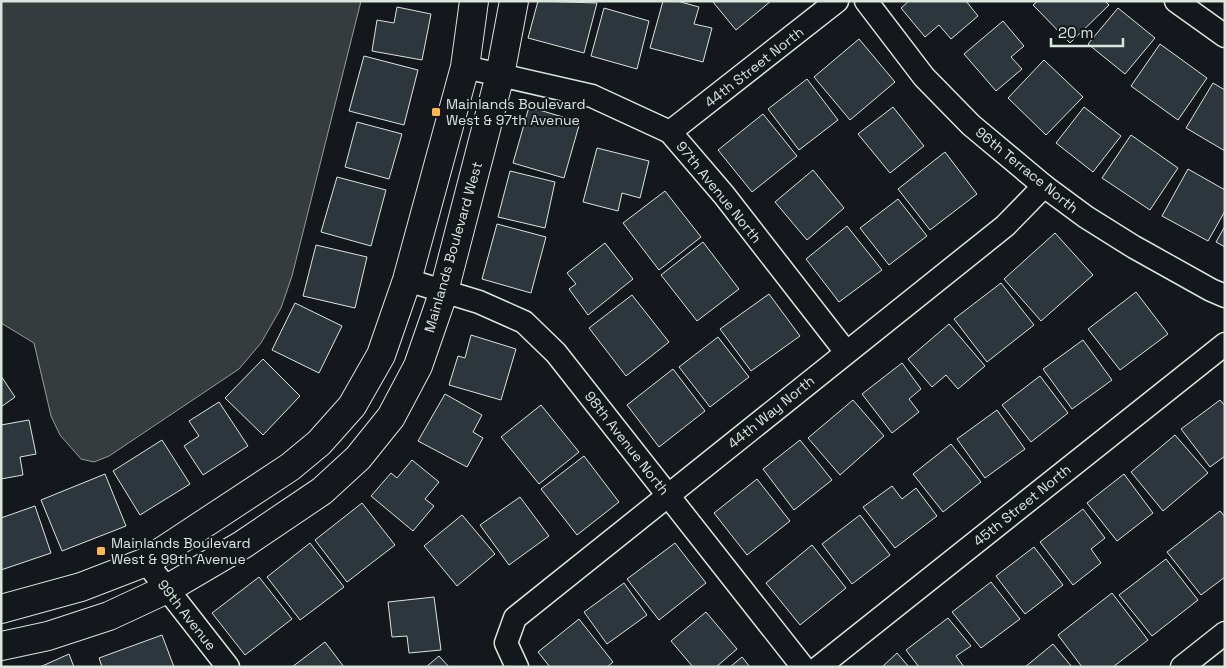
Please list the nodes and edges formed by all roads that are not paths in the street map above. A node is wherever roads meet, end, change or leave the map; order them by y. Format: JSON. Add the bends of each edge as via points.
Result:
{"nodes":[{"id":1,"x":474,"y":1,"type":"edge"},
{"id":2,"x":514,"y":1,"type":"edge"},
{"id":3,"x":837,"y":1,"type":"edge"},
{"id":4,"x":866,"y":1,"type":"edge"},
{"id":5,"x":1176,"y":1,"type":"edge"},
{"id":6,"x":1225,"y":36,"type":"edge"},
{"id":7,"x":465,"y":67,"type":"junction"},
{"id":8,"x":500,"y":75,"type":"junction"},
{"id":9,"x":670,"y":132,"type":"junction"},
{"id":10,"x":1044,"y":186,"type":"junction"},
{"id":11,"x":407,"y":280,"type":"junction"},
{"id":12,"x":444,"y":291,"type":"junction"},
{"id":13,"x":1225,"y":296,"type":"edge"},
{"id":14,"x":1225,"y":344,"type":"edge"},
{"id":15,"x":846,"y":352,"type":"junction"},
{"id":16,"x":667,"y":496,"type":"junction"},
{"id":17,"x":146,"y":562,"type":"junction"},
{"id":18,"x":166,"y":589,"type":"junction"},
{"id":19,"x":1,"y":609,"type":"edge"},
{"id":20,"x":1225,"y":633,"type":"edge"},
{"id":21,"x":1,"y":646,"type":"edge"},
{"id":22,"x":228,"y":667,"type":"edge"},
{"id":23,"x":517,"y":667,"type":"edge"},
{"id":24,"x":802,"y":667,"type":"edge"},
{"id":25,"x":819,"y":667,"type":"edge"},
{"id":26,"x":1182,"y":667,"type":"edge"}],
"edges":[{"from":1,"to":7,"type":"street"},
{"from":2,"to":8,"type":"street","name":"Mainlands Boulevard West"},
{"from":3,"to":9,"type":"street","name":"44th Street North"},
{"from":4,"to":10,"type":"street","name":"96th Terrace North","via":[[924,77],[964,118]]},
{"from":5,"to":6,"type":"street"},
{"from":7,"to":8,"type":"street","name":"97th Avenue North"},
{"from":7,"to":11,"type":"street"},
{"from":8,"to":9,"type":"street","name":"97th Avenue North","via":[[592,96]]},
{"from":8,"to":12,"type":"street","name":"Mainlands Boulevard West"},
{"from":9,"to":15,"type":"street","name":"97th Avenue North","via":[[724,195]]},
{"from":10,"to":13,"type":"street","name":"96th Terrace North","via":[[1134,247]]},
{"from":10,"to":15,"type":"street","name":"44th Way North","via":[[1005,226]]},
{"from":11,"to":12,"type":"street","name":"98th Avenue North"},
{"from":11,"to":17,"type":"street","via":[[381,355],[352,406],[319,442],[290,467]]},
{"from":12,"to":16,"type":"street","name":"98th Avenue North","via":[[524,322],[556,353]]},
{"from":12,"to":18,"type":"street","name":"Mainlands Boulevard West","via":[[418,366],[391,417],[358,458],[322,491],[242,545]]},
{"from":14,"to":25,"type":"street","name":"45th Street North"},
{"from":15,"to":16,"type":"street","name":"44th Way North"},
{"from":16,"to":23,"type":"street","name":"44th Way North","via":[[515,618],[506,643]]},
{"from":16,"to":24,"type":"street","name":"98th Avenue North"},
{"from":17,"to":18,"type":"street","name":"99th Avenue"},
{"from":17,"to":19,"type":"street","via":[[81,587]]},
{"from":18,"to":21,"type":"street","name":"Mainlands Boulevard West","via":[[109,616],[48,636]]},
{"from":18,"to":22,"type":"street","name":"99th Avenue"},
{"from":20,"to":26,"type":"street"}]}
